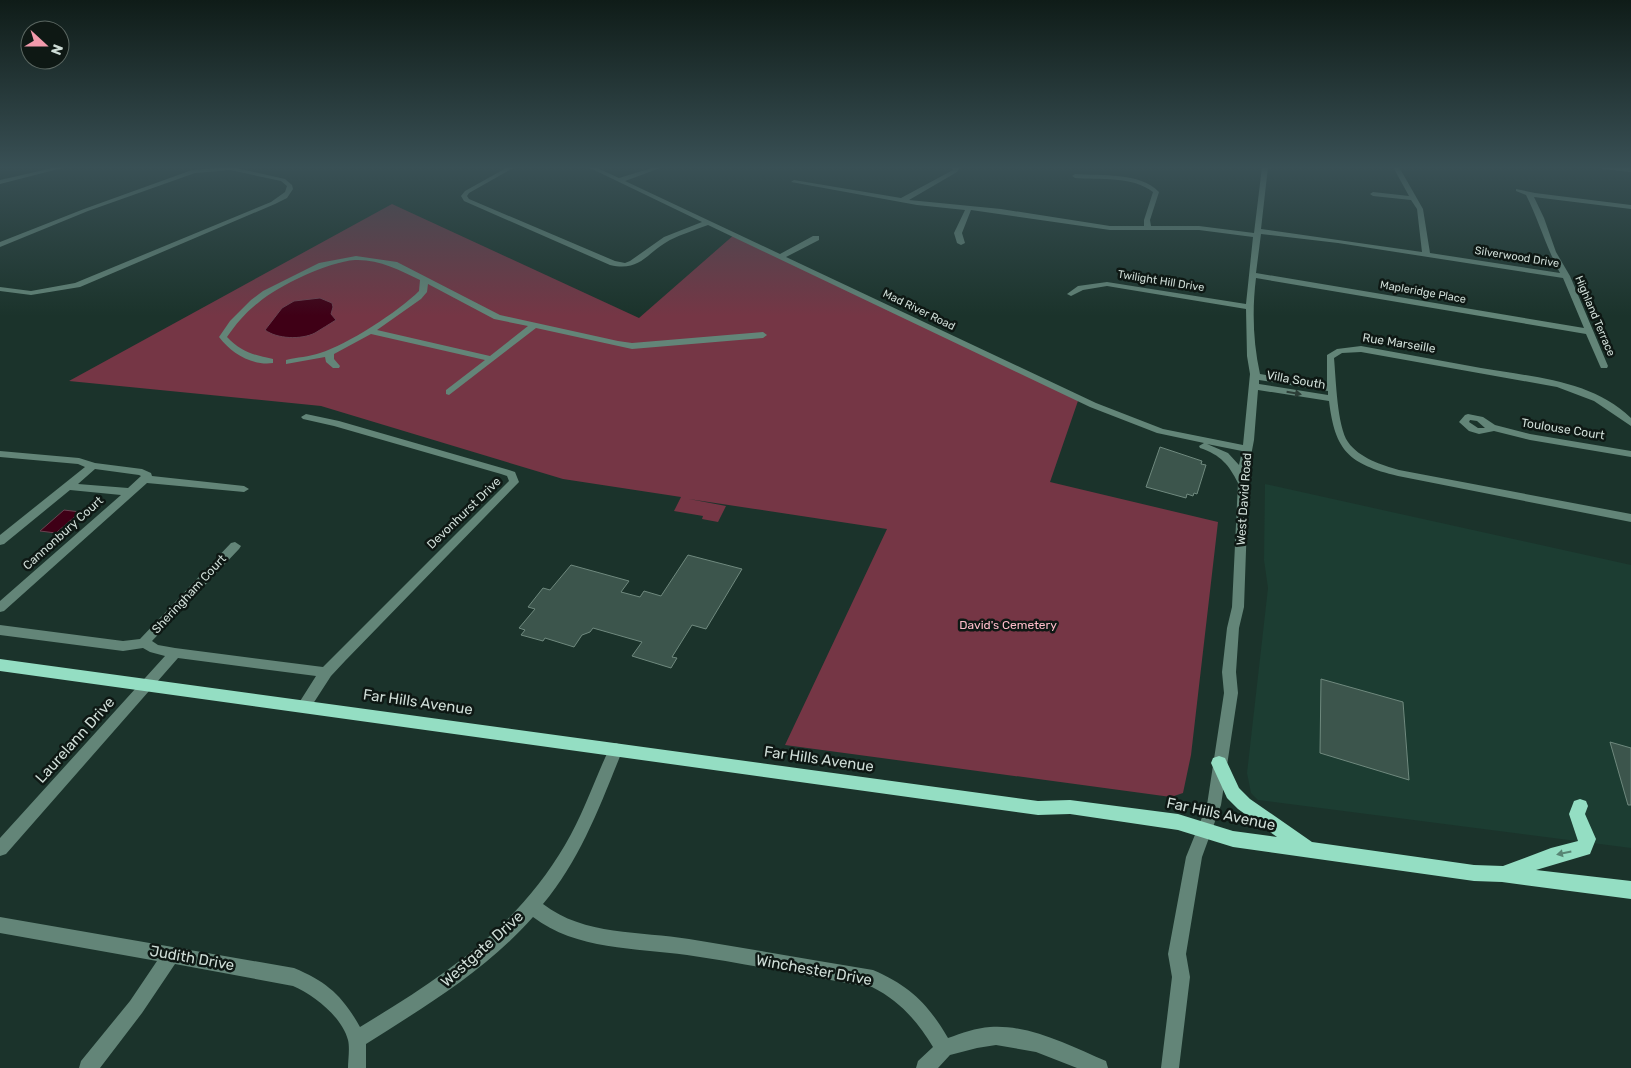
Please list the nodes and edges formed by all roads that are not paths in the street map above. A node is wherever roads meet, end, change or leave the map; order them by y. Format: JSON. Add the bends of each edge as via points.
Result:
{"nodes":[{"id":1,"x":71,"y":217,"type":"edge"},
{"id":2,"x":240,"y":217,"type":"edge"},
{"id":3,"x":503,"y":217,"type":"edge"},
{"id":4,"x":698,"y":217,"type":"edge"},
{"id":5,"x":965,"y":217,"type":"edge"},
{"id":6,"x":1031,"y":217,"type":"edge"},
{"id":7,"x":1148,"y":217,"type":"edge"},
{"id":8,"x":1258,"y":217,"type":"edge"},
{"id":9,"x":1422,"y":217,"type":"edge"},
{"id":10,"x":1540,"y":217,"type":"edge"},
{"id":11,"x":709,"y":222,"type":"junction"},
{"id":12,"x":1149,"y":228,"type":"junction"},
{"id":13,"x":1256,"y":233,"type":"junction"},
{"id":14,"x":816,"y":238,"type":"dead end"},
{"id":15,"x":961,"y":243,"type":"dead end"},
{"id":16,"x":0,"y":245,"type":"edge"},
{"id":17,"x":1426,"y":254,"type":"junction"},
{"id":18,"x":782,"y":256,"type":"junction"},
{"id":19,"x":1252,"y":275,"type":"junction"},
{"id":20,"x":1566,"y":276,"type":"junction"},
{"id":21,"x":424,"y":280,"type":"junction"},
{"id":22,"x":0,"y":289,"type":"edge"},
{"id":23,"x":447,"y":292,"type":"junction"},
{"id":24,"x":421,"y":294,"type":"junction"},
{"id":25,"x":1071,"y":294,"type":"dead end"},
{"id":26,"x":1250,"y":307,"type":"junction"},
{"id":27,"x":534,"y":326,"type":"junction"},
{"id":28,"x":370,"y":331,"type":"junction"},
{"id":29,"x":1590,"y":332,"type":"junction"},
{"id":30,"x":764,"y":336,"type":"dead end"},
{"id":31,"x":330,"y":353,"type":"junction"},
{"id":32,"x":492,"y":359,"type":"junction"},
{"id":33,"x":270,"y":361,"type":"dead end"},
{"id":34,"x":289,"y":362,"type":"dead end"},
{"id":35,"x":336,"y":366,"type":"dead end"},
{"id":36,"x":1604,"y":366,"type":"dead end"},
{"id":37,"x":1254,"y":381,"type":"junction"},
{"id":38,"x":449,"y":392,"type":"dead end"},
{"id":39,"x":1333,"y":394,"type":"junction"},
{"id":40,"x":306,"y":417,"type":"dead end"},
{"id":41,"x":1631,"y":423,"type":"edge"},
{"id":42,"x":1491,"y":427,"type":"dead end"},
{"id":43,"x":1160,"y":431,"type":"junction"},
{"id":44,"x":1246,"y":449,"type":"junction"},
{"id":45,"x":0,"y":454,"type":"edge"},
{"id":46,"x":1631,"y":454,"type":"edge"},
{"id":47,"x":93,"y":466,"type":"junction"},
{"id":48,"x":145,"y":478,"type":"junction"},
{"id":49,"x":1243,"y":485,"type":"junction"},
{"id":50,"x":68,"y":486,"type":"junction"},
{"id":51,"x":244,"y":489,"type":"dead end"},
{"id":52,"x":130,"y":492,"type":"junction"},
{"id":53,"x":1631,"y":518,"type":"edge"},
{"id":54,"x":2,"y":538,"type":"edge"},
{"id":55,"x":235,"y":546,"type":"dead end"},
{"id":56,"x":0,"y":608,"type":"edge"},
{"id":57,"x":0,"y":630,"type":"edge"},
{"id":58,"x":145,"y":643,"type":"junction"},
{"id":59,"x":175,"y":653,"type":"junction"},
{"id":60,"x":0,"y":665,"type":"edge"},
{"id":61,"x":326,"y":672,"type":"junction"},
{"id":62,"x":146,"y":684,"type":"junction"},
{"id":63,"x":304,"y":706,"type":"junction"},
{"id":64,"x":616,"y":749,"type":"junction"},
{"id":65,"x":1220,"y":763,"type":"junction"},
{"id":66,"x":1580,"y":806,"type":"dead end"},
{"id":67,"x":1204,"y":830,"type":"junction"},
{"id":68,"x":0,"y":849,"type":"edge"},
{"id":69,"x":1310,"y":850,"type":"junction"},
{"id":70,"x":1502,"y":874,"type":"junction"},
{"id":71,"x":1631,"y":890,"type":"edge"},
{"id":72,"x":532,"y":905,"type":"junction"},
{"id":73,"x":0,"y":924,"type":"edge"},
{"id":74,"x":170,"y":955,"type":"junction"},
{"id":75,"x":356,"y":1039,"type":"junction"},
{"id":76,"x":944,"y":1048,"type":"junction"},
{"id":77,"x":88,"y":1068,"type":"edge"},
{"id":78,"x":357,"y":1068,"type":"edge"},
{"id":79,"x":926,"y":1068,"type":"edge"},
{"id":80,"x":1099,"y":1068,"type":"edge"},
{"id":81,"x":1170,"y":1068,"type":"edge"}],
"edges":[{"from":1,"to":16,"type":"street"},
{"from":2,"to":22,"type":"street","via":[[77,285],[30,293]]},
{"from":3,"to":11,"type":"street","via":[[613,263],[625,265],[668,239]]},
{"from":4,"to":11,"type":"street","name":"Mad River Road"},
{"from":5,"to":15,"type":"street","via":[[958,233]]},
{"from":6,"to":12,"type":"street","name":"Silverwood Drive","via":[[1110,228]]},
{"from":7,"to":12,"type":"street","via":[[1146,224]]},
{"from":8,"to":13,"type":"street","name":"West David Road"},
{"from":9,"to":17,"type":"street"},
{"from":10,"to":20,"type":"street","name":"Highland Terrace","via":[[1555,261]]},
{"from":11,"to":18,"type":"street","name":"Mad River Road"},
{"from":12,"to":13,"type":"street","name":"Silverwood Drive","via":[[1206,228]]},
{"from":13,"to":17,"type":"street","name":"Silverwood Drive"},
{"from":13,"to":19,"type":"street","name":"West David Road"},
{"from":14,"to":18,"type":"street"},
{"from":17,"to":20,"type":"street","name":"Silverwood Drive"},
{"from":18,"to":43,"type":"street","name":"Mad River Road","via":[[1093,405]]},
{"from":19,"to":26,"type":"street","name":"West David Road"},
{"from":19,"to":29,"type":"street","name":"Mapleridge Place"},
{"from":20,"to":29,"type":"street","name":"Highland Terrace"},
{"from":21,"to":23,"type":"street"},
{"from":21,"to":24,"type":"street"},
{"from":21,"to":33,"type":"street","via":[[394,264],[356,258],[309,270],[254,302],[223,337],[232,349],[243,356]]},
{"from":23,"to":24,"type":"street"},
{"from":23,"to":27,"type":"street","via":[[497,318]]},
{"from":24,"to":28,"type":"street"},
{"from":25,"to":26,"type":"street","name":"Twilight Hill Drive","via":[[1081,288],[1107,284]]},
{"from":26,"to":37,"type":"street","name":"West David Road"},
{"from":27,"to":30,"type":"street","via":[[632,346]]},
{"from":27,"to":32,"type":"street"},
{"from":28,"to":31,"type":"street"},
{"from":28,"to":32,"type":"street"},
{"from":29,"to":36,"type":"street","name":"Highland Terrace"},
{"from":31,"to":34,"type":"street"},
{"from":31,"to":35,"type":"street","via":[[329,360]]},
{"from":32,"to":38,"type":"street"},
{"from":37,"to":39,"type":"street","name":"Villa South"},
{"from":37,"to":44,"type":"street","name":"West David Road"},
{"from":39,"to":41,"type":"street","name":"Rue Marseille","via":[[1330,357],[1340,351],[1361,349],[1566,386],[1609,405]]},
{"from":39,"to":53,"type":"street","name":"Rue Marseille","via":[[1344,444],[1376,466],[1498,494]]},
{"from":40,"to":61,"type":"street","name":"Devonhurst Drive","via":[[505,472],[514,478],[514,482]]},
{"from":42,"to":46,"type":"street","name":"Toulouse Court"},
{"from":43,"to":44,"type":"street","name":"Mad River Road"},
{"from":43,"to":49,"type":"street","via":[[1224,455],[1234,464]]},
{"from":44,"to":49,"type":"street","name":"West David Road"},
{"from":45,"to":47,"type":"street","via":[[79,461]]},
{"from":47,"to":48,"type":"street","via":[[142,472],[147,475]]},
{"from":47,"to":50,"type":"street"},
{"from":48,"to":51,"type":"street"},
{"from":48,"to":52,"type":"street","name":"Cannonbury Court"},
{"from":49,"to":65,"type":"street","name":"West David Road","via":[[1238,607],[1229,672],[1231,693]]},
{"from":50,"to":52,"type":"street"},
{"from":50,"to":54,"type":"street"},
{"from":52,"to":56,"type":"street","name":"Cannonbury Court"},
{"from":55,"to":58,"type":"street","name":"Sheringham Court"},
{"from":57,"to":58,"type":"street","via":[[123,646]]},
{"from":58,"to":59,"type":"street","via":[[155,649]]},
{"from":59,"to":61,"type":"street"},
{"from":59,"to":62,"type":"street","name":"Laurelann Drive"},
{"from":60,"to":62,"type":"main road","name":"Far Hills Avenue"},
{"from":61,"to":63,"type":"street","name":"Devonhurst Drive"},
{"from":62,"to":63,"type":"main road","name":"Far Hills Avenue"},
{"from":62,"to":68,"type":"street","name":"Laurelann Drive"},
{"from":63,"to":64,"type":"main road","name":"Far Hills Avenue"},
{"from":64,"to":67,"type":"main road","name":"Far Hills Avenue","via":[[1038,808],[1070,807],[1178,822]]},
{"from":64,"to":72,"type":"street","name":"Westgate Drive","via":[[571,850]]},
{"from":65,"to":67,"type":"street","name":"West David Road","via":[[1214,806]]},
{"from":65,"to":69,"type":"main road","via":[[1233,793],[1244,804]]},
{"from":66,"to":70,"type":"main road","one_way":true,"via":[[1577,814],[1587,839],[1584,848]]},
{"from":67,"to":69,"type":"main road","name":"Far Hills Avenue","via":[[1234,839]]},
{"from":67,"to":81,"type":"street","name":"West David Road","via":[[1194,857],[1177,954],[1181,977]]},
{"from":69,"to":70,"type":"main road","name":"Far Hills Avenue"},
{"from":70,"to":71,"type":"main road","name":"Far Hills Avenue"},
{"from":72,"to":75,"type":"street","name":"Westgate Drive","via":[[465,969]]},
{"from":72,"to":76,"type":"street","name":"Winchester Drive","via":[[549,919],[576,931],[873,979],[909,999]]},
{"from":73,"to":74,"type":"street","name":"Judith Drive"},
{"from":74,"to":75,"type":"street","name":"Judith Drive","via":[[294,977],[314,986],[346,1019]]},
{"from":74,"to":77,"type":"street","via":[[136,1007]]},
{"from":75,"to":78,"type":"street"},
{"from":76,"to":79,"type":"street"},
{"from":76,"to":80,"type":"street","via":[[995,1036],[1020,1039]]}]}
